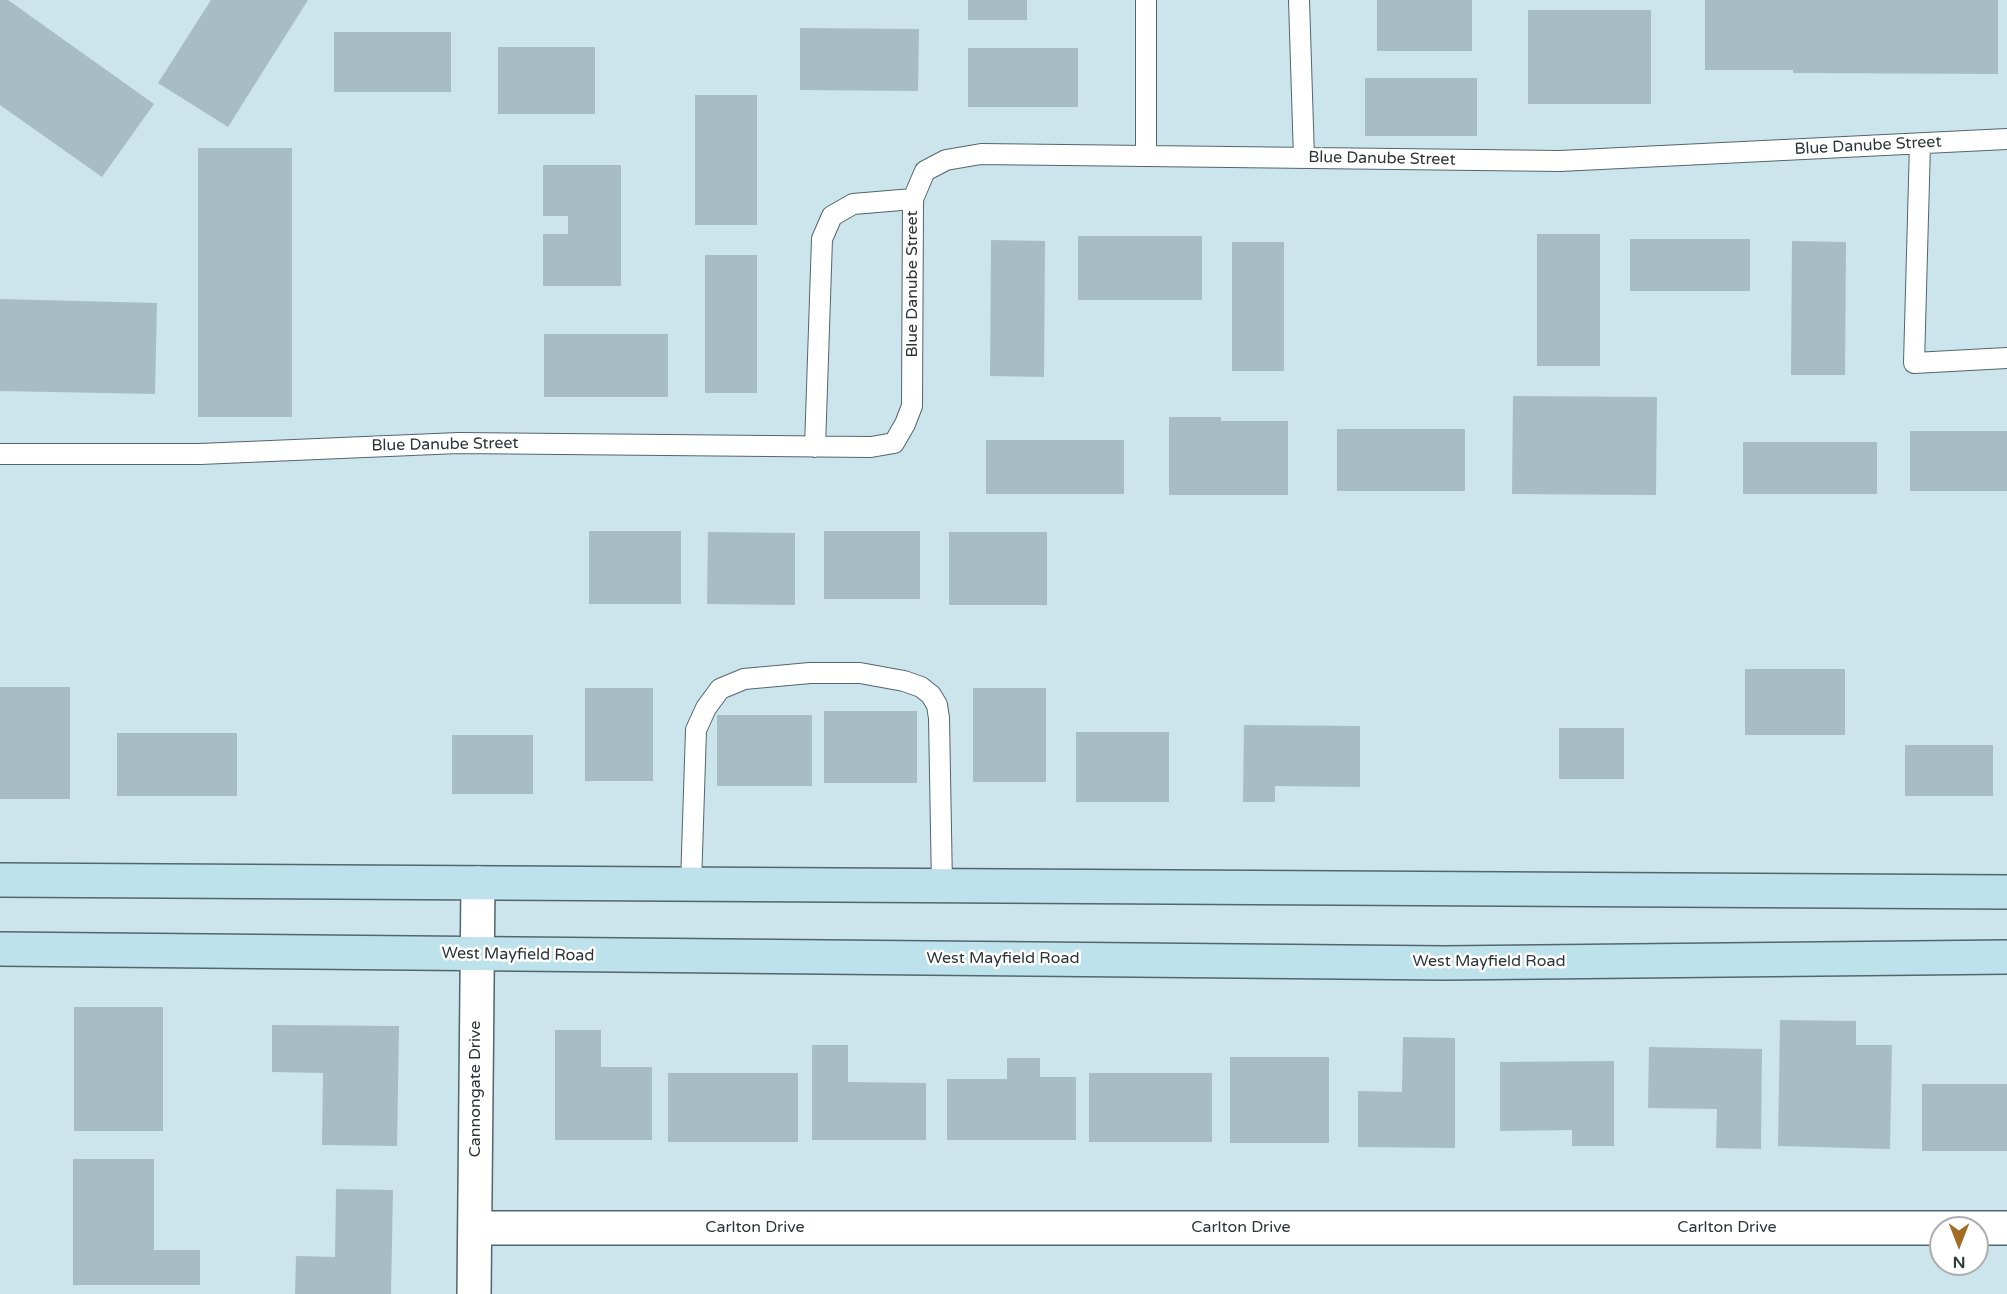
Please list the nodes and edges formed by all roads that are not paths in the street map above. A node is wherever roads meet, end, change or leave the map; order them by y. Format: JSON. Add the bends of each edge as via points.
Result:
{"nodes":[{"id":1,"x":1146,"y":0,"type":"edge"},
{"id":2,"x":1299,"y":0,"type":"edge"},
{"id":3,"x":2007,"y":139,"type":"edge"},
{"id":4,"x":1920,"y":144,"type":"junction"},
{"id":5,"x":1146,"y":156,"type":"junction"},
{"id":6,"x":1304,"y":158,"type":"junction"},
{"id":7,"x":913,"y":199,"type":"junction"},
{"id":8,"x":2007,"y":358,"type":"edge"},
{"id":9,"x":815,"y":447,"type":"junction"},
{"id":10,"x":0,"y":454,"type":"edge"},
{"id":11,"x":0,"y":880,"type":"edge"},
{"id":12,"x":478,"y":883,"type":"junction"},
{"id":13,"x":691,"y":884,"type":"junction"},
{"id":14,"x":942,"y":886,"type":"junction"},
{"id":15,"x":2007,"y":892,"type":"edge"},
{"id":16,"x":0,"y":949,"type":"edge"},
{"id":17,"x":477,"y":954,"type":"junction"},
{"id":18,"x":2007,"y":957,"type":"edge"},
{"id":19,"x":475,"y":1228,"type":"junction"},
{"id":20,"x":2007,"y":1228,"type":"edge"},
{"id":21,"x":474,"y":1294,"type":"edge"}],
"edges":[{"from":1,"to":5,"type":"lane"},
{"from":2,"to":6,"type":"lane"},
{"from":3,"to":4,"type":"lane","name":"Blue Danube Street"},
{"from":4,"to":6,"type":"lane","name":"Blue Danube Street","via":[[1560,161]]},
{"from":4,"to":8,"type":"lane","via":[[1914,363]]},
{"from":5,"to":6,"type":"lane","name":"Blue Danube Street"},
{"from":5,"to":7,"type":"lane","name":"Blue Danube Street","via":[[981,154],[946,160],[925,171]]},
{"from":7,"to":9,"type":"lane","via":[[853,204],[832,216],[822,239]]},
{"from":7,"to":9,"type":"lane","name":"Blue Danube Street","via":[[912,406],[905,424],[894,442],[871,447]]},
{"from":9,"to":10,"type":"lane","name":"Blue Danube Street","via":[[459,443],[200,454]]},
{"from":11,"to":12,"type":"main road"},
{"from":12,"to":13,"type":"main road"},
{"from":12,"to":17,"type":"street","name":"Cannongate Drive"},
{"from":13,"to":14,"type":"main road"},
{"from":13,"to":14,"type":"lane","via":[[696,730],[720,689],[744,679],[860,673],[921,687],[937,705]]},
{"from":14,"to":15,"type":"main road"},
{"from":16,"to":17,"type":"main road","name":"West Mayfield Road"},
{"from":17,"to":18,"type":"main road","name":"West Mayfield Road","via":[[1445,963]]},
{"from":17,"to":19,"type":"street","name":"Cannongate Drive"},
{"from":19,"to":20,"type":"street","name":"Carlton Drive"},
{"from":19,"to":21,"type":"street","name":"Cannongate Drive"}]}
